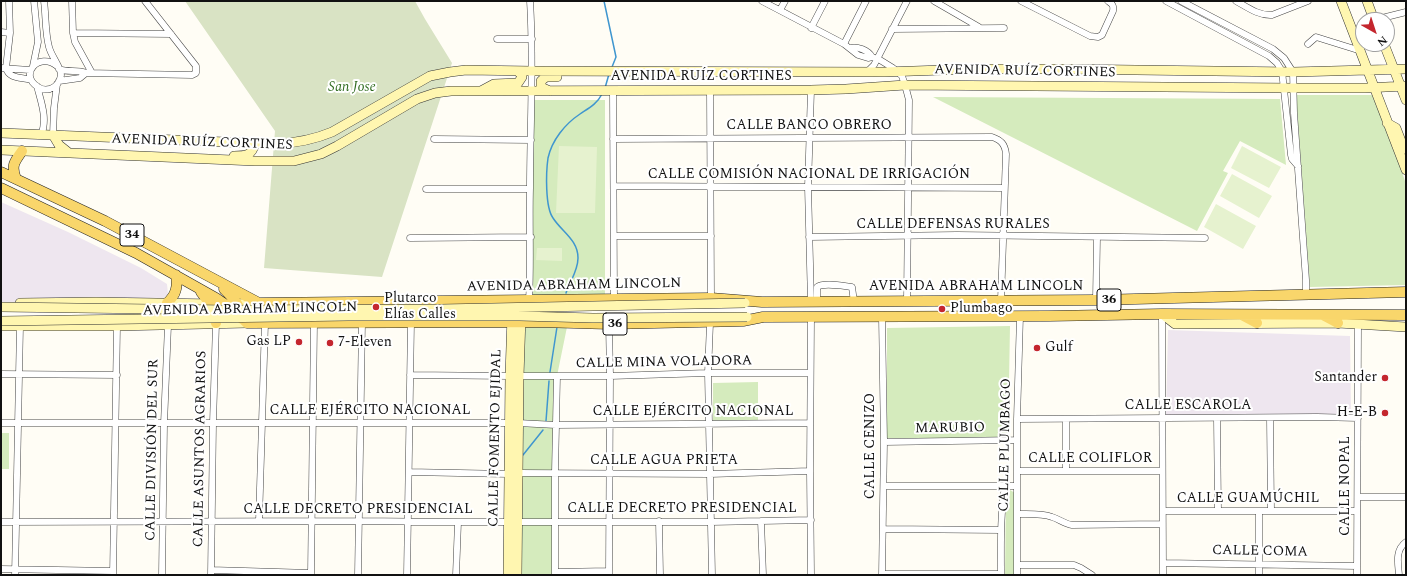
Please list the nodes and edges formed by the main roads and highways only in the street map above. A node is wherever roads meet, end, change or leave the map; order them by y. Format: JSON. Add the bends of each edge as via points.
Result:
{"nodes":[{"id":1,"x":22,"y":151,"type":"road end"},
{"id":2,"x":1,"y":172,"type":"edge"},
{"id":3,"x":16,"y":179,"type":"junction"},
{"id":4,"x":1,"y":188,"type":"edge"},
{"id":5,"x":18,"y":197,"type":"junction"},
{"id":6,"x":76,"y":208,"type":"junction"},
{"id":7,"x":176,"y":276,"type":"junction"},
{"id":8,"x":214,"y":279,"type":"junction"},
{"id":9,"x":197,"y":288,"type":"junction"},
{"id":10,"x":1406,"y":292,"type":"edge"},
{"id":11,"x":541,"y":300,"type":"junction"},
{"id":12,"x":167,"y":304,"type":"road end"},
{"id":13,"x":259,"y":304,"type":"joint"},
{"id":14,"x":1240,"y":314,"type":"junction"},
{"id":15,"x":1321,"y":314,"type":"junction"},
{"id":16,"x":1406,"y":315,"type":"edge"},
{"id":17,"x":242,"y":322,"type":"junction"},
{"id":18,"x":540,"y":322,"type":"junction"},
{"id":19,"x":216,"y":323,"type":"road end"},
{"id":20,"x":1257,"y":323,"type":"road end"},
{"id":21,"x":1338,"y":323,"type":"road end"}],
"edges":[{"from":1,"to":3,"type":"main road","via":[[14,166]]},
{"from":2,"to":3,"type":"main road","number":"34"},
{"from":3,"to":6,"type":"main road","number":"34"},
{"from":4,"to":5,"type":"main road","number":"34"},
{"from":5,"to":6,"type":"main road","via":[[39,200],[69,214]]},
{"from":5,"to":7,"type":"main road","number":"34","via":[[136,253]]},
{"from":6,"to":8,"type":"main road","number":"34"},
{"from":7,"to":9,"type":"main road","number":"34"},
{"from":7,"to":12,"type":"main road","via":[[176,292]]},
{"from":8,"to":13,"type":"main road","number":"34"},
{"from":8,"to":17,"type":"main road","via":[[238,305]]},
{"from":9,"to":17,"type":"main road","number":"34","via":[[226,304]]},
{"from":9,"to":19,"type":"main road","via":[[210,304]]},
{"from":10,"to":11,"type":"main road","name":"AVENIDA ABRAHAM LINCOLN","number":"36","via":[[1096,300]]},
{"from":11,"to":13,"type":"main road","name":"AVENIDA ABRAHAM LINCOLN","number":"36"},
{"from":11,"to":18,"type":"main road","via":[[534,312]]},
{"from":14,"to":15,"type":"main road","number":"36"},
{"from":14,"to":18,"type":"main road","name":"AVENIDA ABRAHAM LINCOLN","number":"36","via":[[763,317],[743,322],[710,323]]},
{"from":14,"to":20,"type":"main road"},
{"from":15,"to":16,"type":"main road","number":"36"},
{"from":15,"to":21,"type":"main road"},
{"from":17,"to":18,"type":"main road","name":"AVENIDA ABRAHAM LINCOLN","number":"36"}]}
